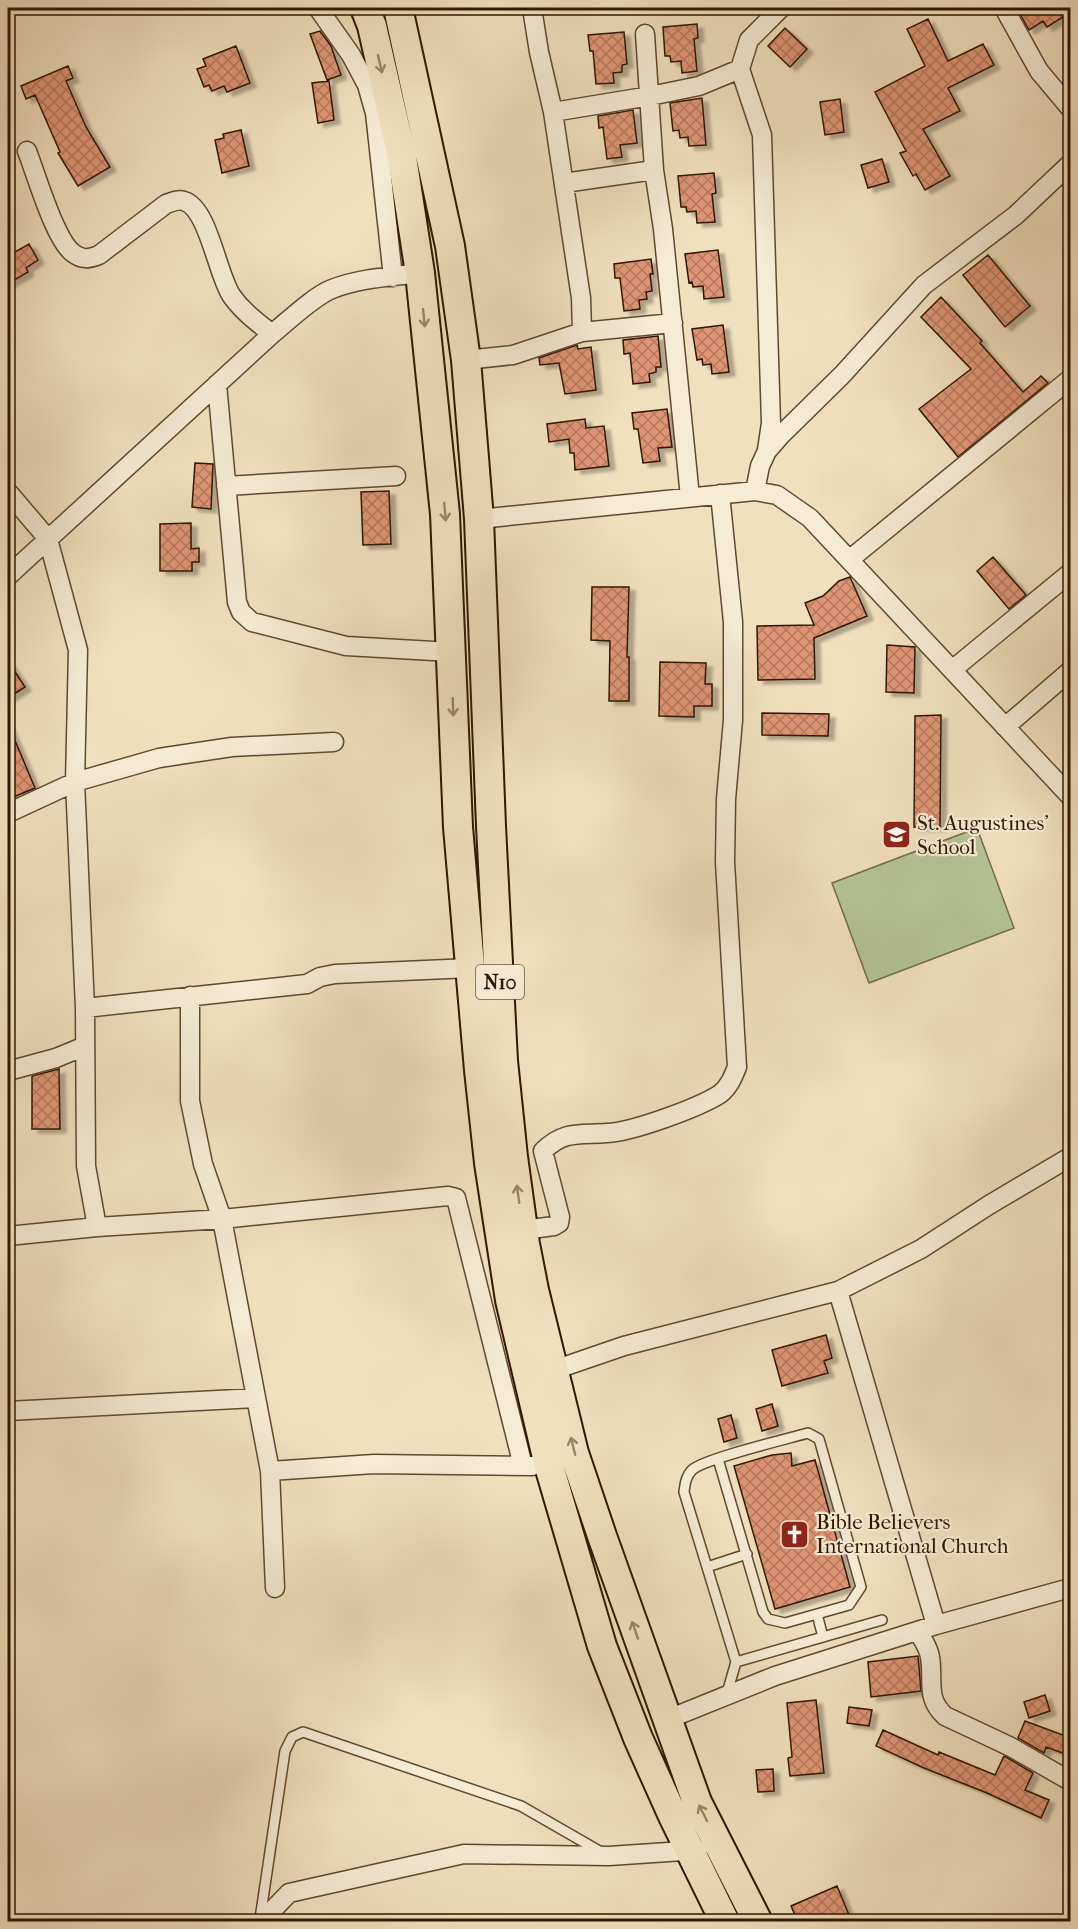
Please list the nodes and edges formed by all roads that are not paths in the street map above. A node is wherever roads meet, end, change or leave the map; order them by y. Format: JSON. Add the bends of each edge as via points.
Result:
{"nodes":[{"id":1,"x":318,"y":8,"type":"edge"},
{"id":2,"x":365,"y":8,"type":"edge"},
{"id":3,"x":398,"y":8,"type":"edge"},
{"id":4,"x":532,"y":8,"type":"edge"},
{"id":5,"x":781,"y":8,"type":"edge"},
{"id":6,"x":1004,"y":8,"type":"edge"},
{"id":7,"x":645,"y":34,"type":"dead end"},
{"id":8,"x":740,"y":69,"type":"junction"},
{"id":9,"x":650,"y":96,"type":"junction"},
{"id":10,"x":1071,"y":108,"type":"edge"},
{"id":11,"x":553,"y":112,"type":"junction"},
{"id":12,"x":27,"y":151,"type":"dead end"},
{"id":13,"x":431,"y":153,"type":"junction"},
{"id":14,"x":402,"y":157,"type":"junction"},
{"id":15,"x":1071,"y":164,"type":"edge"},
{"id":16,"x":654,"y":170,"type":"junction"},
{"id":17,"x":564,"y":183,"type":"junction"},
{"id":18,"x":406,"y":275,"type":"junction"},
{"id":19,"x":673,"y":323,"type":"junction"},
{"id":20,"x":582,"y":332,"type":"junction"},
{"id":21,"x":272,"y":334,"type":"junction"},
{"id":22,"x":466,"y":360,"type":"junction"},
{"id":23,"x":1071,"y":379,"type":"edge"},
{"id":24,"x":217,"y":384,"type":"junction"},
{"id":25,"x":767,"y":451,"type":"junction"},
{"id":26,"x":396,"y":476,"type":"dead end"},
{"id":27,"x":226,"y":486,"type":"junction"},
{"id":28,"x":755,"y":491,"type":"junction"},
{"id":29,"x":8,"y":492,"type":"edge"},
{"id":30,"x":720,"y":494,"type":"junction"},
{"id":31,"x":690,"y":497,"type":"junction"},
{"id":32,"x":479,"y":519,"type":"junction"},
{"id":33,"x":48,"y":539,"type":"junction"},
{"id":34,"x":849,"y":560,"type":"junction"},
{"id":35,"x":1071,"y":573,"type":"edge"},
{"id":36,"x":8,"y":576,"type":"edge"},
{"id":37,"x":451,"y":652,"type":"junction"},
{"id":38,"x":952,"y":670,"type":"junction"},
{"id":39,"x":1071,"y":671,"type":"edge"},
{"id":40,"x":1005,"y":727,"type":"junction"},
{"id":41,"x":334,"y":742,"type":"dead end"},
{"id":42,"x":75,"y":782,"type":"junction"},
{"id":43,"x":1071,"y":796,"type":"edge"},
{"id":44,"x":8,"y":813,"type":"edge"},
{"id":45,"x":470,"y":968,"type":"junction"},
{"id":46,"x":190,"y":996,"type":"junction"},
{"id":47,"x":85,"y":1008,"type":"junction"},
{"id":48,"x":86,"y":1046,"type":"junction"},
{"id":49,"x":8,"y":1071,"type":"edge"},
{"id":50,"x":1071,"y":1157,"type":"edge"},
{"id":51,"x":222,"y":1219,"type":"junction"},
{"id":52,"x":97,"y":1227,"type":"junction"},
{"id":53,"x":523,"y":1230,"type":"junction"},
{"id":54,"x":8,"y":1236,"type":"edge"},
{"id":55,"x":838,"y":1291,"type":"junction"},
{"id":56,"x":554,"y":1370,"type":"junction"},
{"id":57,"x":256,"y":1398,"type":"junction"},
{"id":58,"x":8,"y":1411,"type":"edge"},
{"id":59,"x":718,"y":1459,"type":"junction"},
{"id":60,"x":536,"y":1466,"type":"junction"},
{"id":61,"x":270,"y":1471,"type":"junction"},
{"id":62,"x":747,"y":1554,"type":"junction"},
{"id":63,"x":707,"y":1567,"type":"junction"},
{"id":64,"x":275,"y":1588,"type":"dead end"},
{"id":65,"x":1071,"y":1588,"type":"edge"},
{"id":66,"x":817,"y":1614,"type":"junction"},
{"id":67,"x":882,"y":1620,"type":"dead end"},
{"id":68,"x":936,"y":1625,"type":"junction"},
{"id":69,"x":918,"y":1631,"type":"junction"},
{"id":70,"x":823,"y":1637,"type":"junction"},
{"id":71,"x":736,"y":1662,"type":"junction"},
{"id":72,"x":726,"y":1696,"type":"junction"},
{"id":73,"x":666,"y":1720,"type":"junction"},
{"id":74,"x":1071,"y":1781,"type":"edge"},
{"id":75,"x":721,"y":1848,"type":"junction"},
{"id":76,"x":690,"y":1850,"type":"junction"},
{"id":77,"x":609,"y":1856,"type":"junction"},
{"id":78,"x":260,"y":1922,"type":"edge"},
{"id":79,"x":725,"y":1922,"type":"edge"},
{"id":80,"x":758,"y":1922,"type":"edge"}],
"edges":[{"from":1,"to":18,"type":"street","via":[[367,85]]},
{"from":2,"to":14,"type":"main road","number":"N10","one_way":true},
{"from":3,"to":13,"type":"main road","number":"N10"},
{"from":4,"to":11,"type":"street"},
{"from":5,"to":8,"type":"street","via":[[749,40]]},
{"from":6,"to":10,"type":"street","via":[[1039,71]]},
{"from":7,"to":9,"type":"street"},
{"from":8,"to":9,"type":"street","via":[[699,86]]},
{"from":8,"to":25,"type":"street","via":[[762,135],[771,423]]},
{"from":9,"to":11,"type":"street"},
{"from":9,"to":16,"type":"street"},
{"from":11,"to":17,"type":"street"},
{"from":12,"to":21,"type":"street","via":[[60,236],[72,253],[81,258],[99,255],[166,204],[177,200],[190,204],[200,214],[230,294]]},
{"from":13,"to":14,"type":"main road"},
{"from":13,"to":22,"type":"main road","number":"N10","via":[[450,246]]},
{"from":14,"to":18,"type":"main road","number":"N10"},
{"from":15,"to":25,"type":"street","via":[[1016,215],[924,285]]},
{"from":16,"to":17,"type":"street"},
{"from":16,"to":19,"type":"street"},
{"from":17,"to":20,"type":"street","via":[[581,298]]},
{"from":18,"to":21,"type":"street","via":[[370,278],[330,289]]},
{"from":18,"to":37,"type":"main road","number":"N10","one_way":true,"via":[[445,514]]},
{"from":19,"to":20,"type":"street"},
{"from":19,"to":31,"type":"street"},
{"from":20,"to":22,"type":"street","via":[[513,355]]},
{"from":21,"to":24,"type":"street"},
{"from":22,"to":32,"type":"main road","number":"N10"},
{"from":23,"to":34,"type":"street"},
{"from":24,"to":27,"type":"street"},
{"from":24,"to":33,"type":"street"},
{"from":25,"to":28,"type":"street","via":[[759,466]]},
{"from":26,"to":27,"type":"street"},
{"from":27,"to":37,"type":"street","via":[[237,602],[252,622],[345,646]]},
{"from":28,"to":30,"type":"street"},
{"from":28,"to":34,"type":"street","via":[[777,495],[792,504]]},
{"from":29,"to":33,"type":"street"},
{"from":30,"to":31,"type":"street"},
{"from":30,"to":53,"type":"street","via":[[733,622],[733,720],[725,862],[736,1067],[732,1080],[720,1093],[694,1106],[637,1128],[571,1134],[554,1141],[543,1151],[559,1223]]},
{"from":31,"to":32,"type":"street"},
{"from":53,"to":32,"type":"main road","number":"N10","one_way":true,"via":[[503,1060]]},
{"from":33,"to":36,"type":"street"},
{"from":33,"to":42,"type":"street","via":[[78,650]]},
{"from":34,"to":38,"type":"street"},
{"from":35,"to":38,"type":"street"},
{"from":37,"to":45,"type":"main road","number":"N10","one_way":true,"via":[[458,827]]},
{"from":38,"to":40,"type":"street"},
{"from":39,"to":40,"type":"street"},
{"from":40,"to":43,"type":"street"},
{"from":41,"to":42,"type":"street","via":[[232,747],[159,758]]},
{"from":42,"to":44,"type":"street"},
{"from":42,"to":47,"type":"street"},
{"from":45,"to":46,"type":"street","via":[[335,974],[307,984]]},
{"from":45,"to":60,"type":"main road","number":"N10","via":[[489,1163]]},
{"from":46,"to":47,"type":"street"},
{"from":46,"to":51,"type":"street","via":[[190,1101],[203,1164]]},
{"from":47,"to":48,"type":"street"},
{"from":48,"to":49,"type":"street"},
{"from":48,"to":52,"type":"street","via":[[86,1167]]},
{"from":50,"to":55,"type":"street","via":[[921,1249]]},
{"from":51,"to":52,"type":"street"},
{"from":51,"to":57,"type":"street"},
{"from":51,"to":60,"type":"street","via":[[456,1198]]},
{"from":52,"to":54,"type":"street"},
{"from":53,"to":56,"type":"main road","number":"N10"},
{"from":55,"to":56,"type":"street","via":[[624,1346]]},
{"from":55,"to":68,"type":"street"},
{"from":73,"to":56,"type":"main road","number":"N10","one_way":true,"via":[[574,1453]]},
{"from":57,"to":58,"type":"street"},
{"from":57,"to":61,"type":"street"},
{"from":59,"to":62,"type":"lane"},
{"from":59,"to":63,"type":"lane","via":[[690,1472],[684,1492]]},
{"from":59,"to":66,"type":"lane","via":[[808,1434],[819,1439],[861,1587],[849,1605]]},
{"from":60,"to":61,"type":"street","via":[[374,1464]]},
{"from":60,"to":76,"type":"main road","number":"N10","via":[[638,1738]]},
{"from":61,"to":64,"type":"street"},
{"from":62,"to":63,"type":"lane"},
{"from":62,"to":66,"type":"lane","via":[[768,1619],[785,1623]]},
{"from":63,"to":71,"type":"lane"},
{"from":65,"to":68,"type":"street"},
{"from":66,"to":70,"type":"lane"},
{"from":67,"to":70,"type":"lane"},
{"from":68,"to":69,"type":"street"},
{"from":69,"to":72,"type":"street","via":[[775,1676]]},
{"from":69,"to":74,"type":"street","via":[[930,1656],[932,1700],[945,1716]]},
{"from":70,"to":71,"type":"lane"},
{"from":71,"to":72,"type":"lane"},
{"from":72,"to":73,"type":"street"},
{"from":75,"to":73,"type":"main road","number":"N10","one_way":true,"via":[[697,1802]]},
{"from":75,"to":76,"type":"street"},
{"from":75,"to":80,"type":"main road","number":"N10"},
{"from":76,"to":77,"type":"street"},
{"from":76,"to":79,"type":"main road","number":"N10"},
{"from":77,"to":78,"type":"street","via":[[464,1854],[289,1893]]},
{"from":77,"to":78,"type":"lane","via":[[521,1806],[303,1732],[292,1737],[285,1751]]}]}
